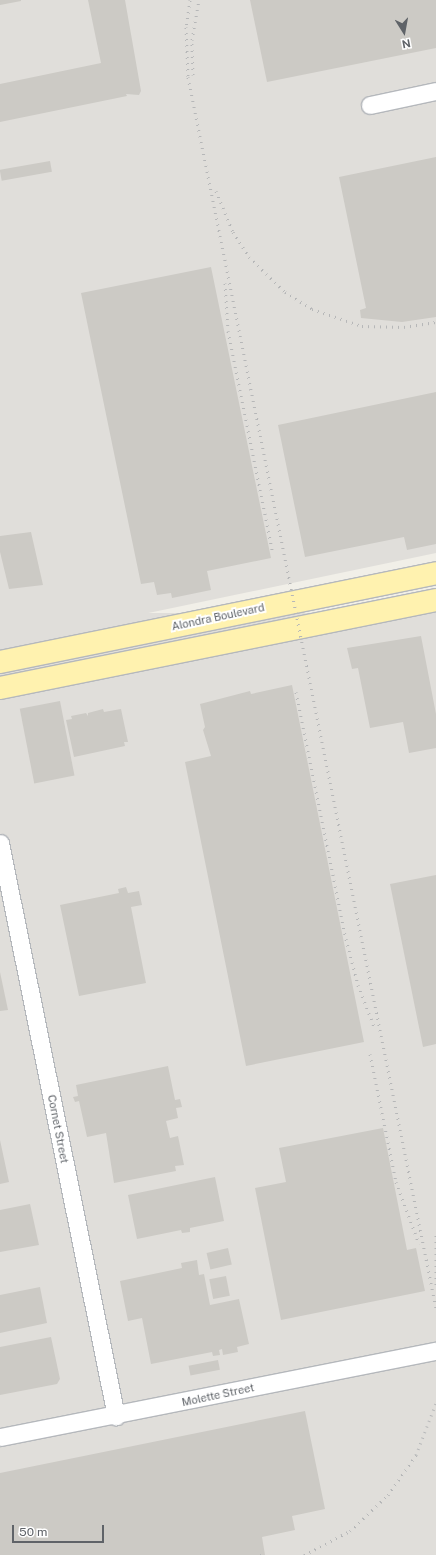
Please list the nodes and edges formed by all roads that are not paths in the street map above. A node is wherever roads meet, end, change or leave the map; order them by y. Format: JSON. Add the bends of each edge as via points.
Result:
{"nodes":[{"id":1,"x":436,"y":91,"type":"edge"},
{"id":2,"x":370,"y":105,"type":"dead end"},
{"id":3,"x":436,"y":573,"type":"edge"},
{"id":4,"x":436,"y":600,"type":"edge"},
{"id":5,"x":0,"y":662,"type":"edge"},
{"id":6,"x":0,"y":688,"type":"edge"},
{"id":7,"x":0,"y":843,"type":"edge"},
{"id":8,"x":436,"y":1351,"type":"edge"},
{"id":9,"x":116,"y":1416,"type":"junction"},
{"id":10,"x":0,"y":1437,"type":"edge"}],
"edges":[{"from":1,"to":2,"type":"street"},
{"from":3,"to":5,"type":"main road","name":"Alondra Boulevard"},
{"from":4,"to":6,"type":"main road"},
{"from":7,"to":9,"type":"street","name":"Cornet Street"},
{"from":8,"to":9,"type":"street","name":"Molette Street"},
{"from":9,"to":10,"type":"street","name":"Molette Street"}]}
